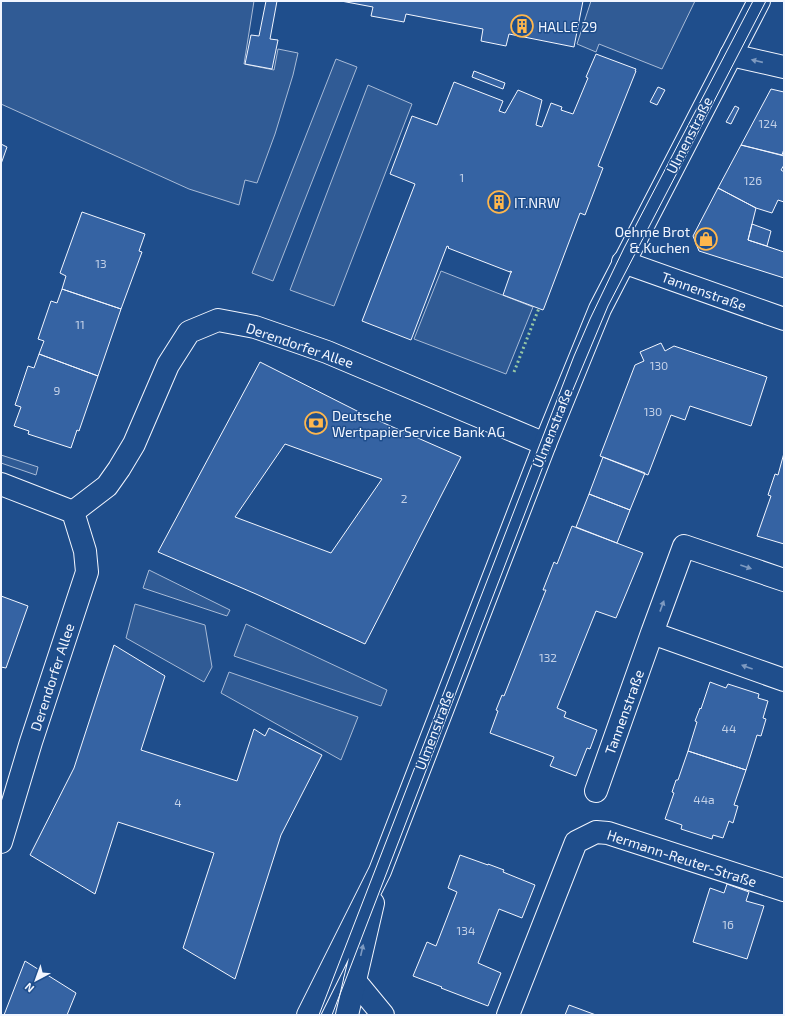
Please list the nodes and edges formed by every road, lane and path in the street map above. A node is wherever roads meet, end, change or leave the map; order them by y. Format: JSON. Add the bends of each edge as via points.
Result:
{"nodes":[{"id":1,"x":759,"y":1,"type":"edge"},
{"id":2,"x":731,"y":55,"type":"junction"},
{"id":3,"x":784,"y":67,"type":"edge"},
{"id":4,"x":623,"y":262,"type":"junction"},
{"id":5,"x":784,"y":320,"type":"edge"},
{"id":6,"x":545,"y":444,"type":"junction"},
{"id":7,"x":1,"y":484,"type":"edge"},
{"id":8,"x":72,"y":512,"type":"junction"},
{"id":9,"x":784,"y":580,"type":"edge"},
{"id":10,"x":652,"y":633,"type":"junction"},
{"id":11,"x":784,"y":680,"type":"edge"},
{"id":12,"x":596,"y":791,"type":"dead end"},
{"id":13,"x":1,"y":842,"type":"edge"},
{"id":14,"x":380,"y":871,"type":"junction"},
{"id":15,"x":784,"y":890,"type":"edge"},
{"id":16,"x":356,"y":981,"type":"junction"},
{"id":17,"x":308,"y":1015,"type":"edge"},
{"id":18,"x":347,"y":1015,"type":"edge"},
{"id":19,"x":383,"y":1015,"type":"edge"},
{"id":20,"x":508,"y":1015,"type":"edge"}],
"edges":[{"from":1,"to":2,"type":"street","name":"Ulmenstraße"},
{"from":3,"to":2,"type":"street","one_way":true},
{"from":2,"to":4,"type":"street","name":"Ulmenstraße"},
{"from":4,"to":5,"type":"street","name":"Tannenstraße"},
{"from":4,"to":6,"type":"street","name":"Ulmenstraße","via":[[600,309]]},
{"from":6,"to":8,"type":"street","name":"Derendorfer Allee","via":[[327,352],[254,327],[218,320],[189,332],[168,365],[134,444],[119,469],[107,486]]},
{"from":6,"to":14,"type":"street","name":"Ulmenstraße"},
{"from":7,"to":8,"type":"street"},
{"from":8,"to":13,"type":"street","name":"Derendorfer Allee","via":[[85,551],[87,572]]},
{"from":10,"to":9,"type":"street","name":"Tannenstraße","one_way":true,"via":[[684,546]]},
{"from":11,"to":10,"type":"street","one_way":true},
{"from":10,"to":12,"type":"street","name":"Tannenstraße"},
{"from":16,"to":14,"type":"street","name":"Ulmenstraße","one_way":true},
{"from":14,"to":17,"type":"street","name":"Ulmenstraße"},
{"from":15,"to":20,"type":"street","name":"Hermann-Reuter-Straße","via":[[596,832],[576,842]]},
{"from":16,"to":18,"type":"street","name":"Ulmenstraße"},
{"from":16,"to":19,"type":"street"}]}
